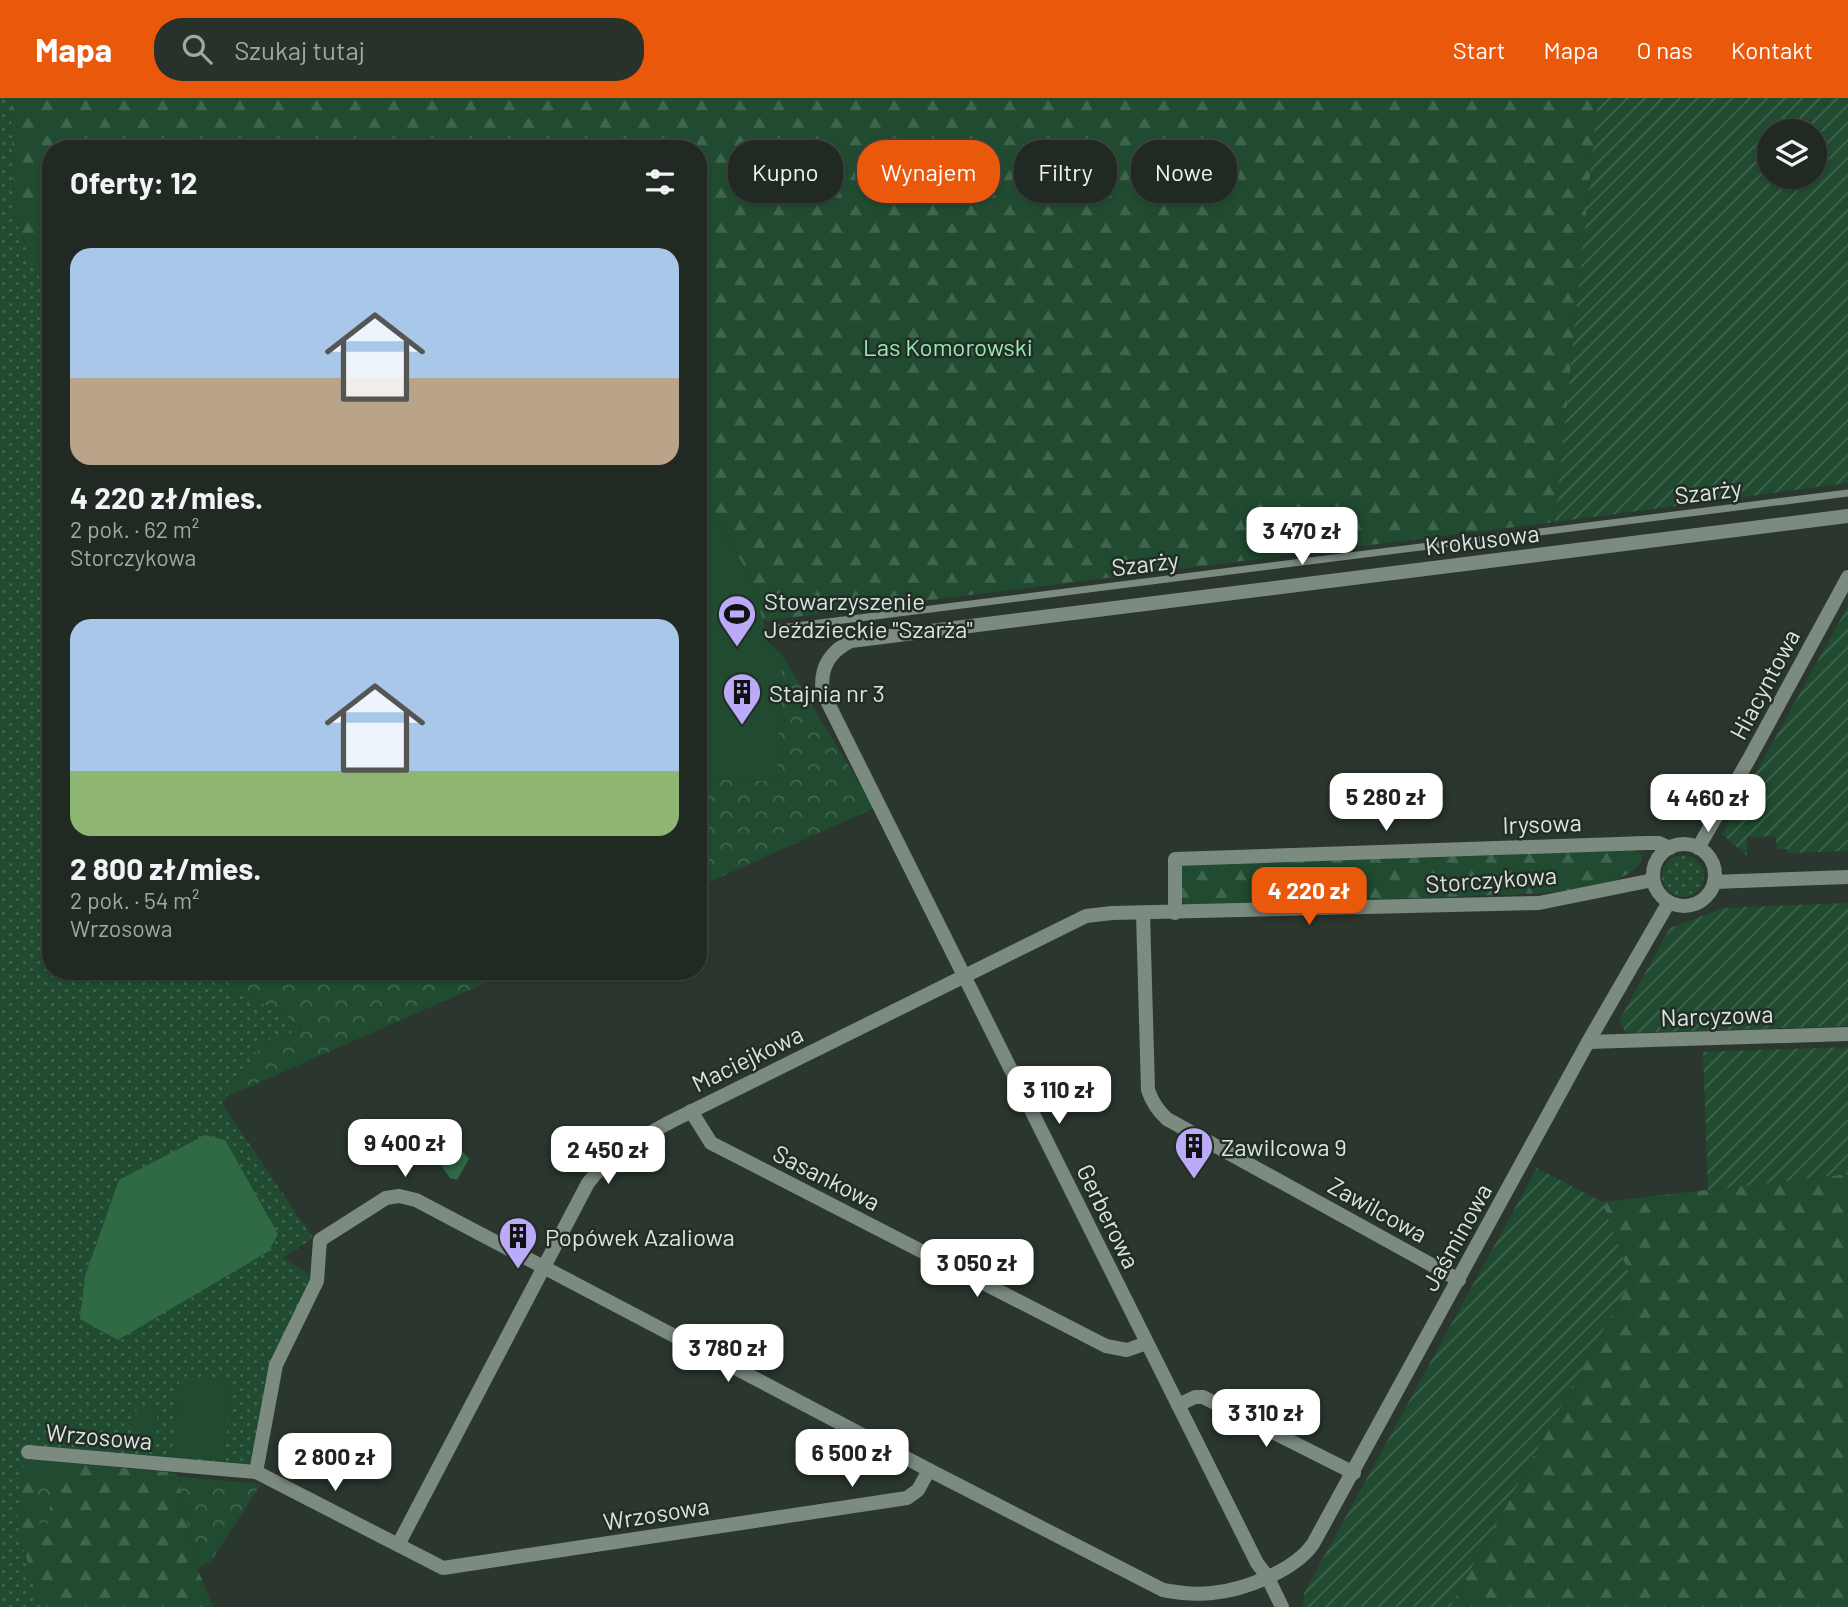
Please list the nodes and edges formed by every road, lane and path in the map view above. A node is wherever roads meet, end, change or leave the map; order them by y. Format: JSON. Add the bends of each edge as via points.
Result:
{"nodes":[{"id":1,"x":1848,"y":492,"type":"edge"},
{"id":2,"x":1848,"y":516,"type":"edge"},
{"id":3,"x":1848,"y":576,"type":"edge"},
{"id":4,"x":780,"y":628,"type":"dead end"},
{"id":5,"x":822,"y":692,"type":"joint"},
{"id":6,"x":1670,"y":848,"type":"junction"},
{"id":7,"x":1698,"y":848,"type":"junction"},
{"id":8,"x":1848,"y":877,"type":"edge"},
{"id":9,"x":1653,"y":880,"type":"junction"},
{"id":10,"x":1714,"y":882,"type":"junction"},
{"id":11,"x":1669,"y":902,"type":"junction"},
{"id":12,"x":1143,"y":913,"type":"junction"},
{"id":13,"x":1175,"y":913,"type":"junction"},
{"id":14,"x":965,"y":975,"type":"junction"},
{"id":15,"x":1848,"y":1034,"type":"edge"},
{"id":16,"x":1588,"y":1042,"type":"junction"},
{"id":17,"x":691,"y":1111,"type":"junction"},
{"id":18,"x":544,"y":1268,"type":"junction"},
{"id":19,"x":1459,"y":1280,"type":"junction"},
{"id":20,"x":1147,"y":1343,"type":"junction"},
{"id":21,"x":1178,"y":1405,"type":"junction"},
{"id":22,"x":27,"y":1452,"type":"dead end"},
{"id":23,"x":929,"y":1470,"type":"junction"},
{"id":24,"x":256,"y":1472,"type":"junction"},
{"id":25,"x":1353,"y":1473,"type":"junction"},
{"id":26,"x":398,"y":1545,"type":"junction"},
{"id":27,"x":1267,"y":1576,"type":"junction"},
{"id":28,"x":1282,"y":1607,"type":"edge"}],
"edges":[{"from":1,"to":4,"type":"lane","name":"Szarży"},
{"from":2,"to":5,"type":"street","name":"Krokusowa","via":[[851,641],[826,665]]},
{"from":3,"to":7,"type":"street","name":"Hiacyntowa"},
{"from":5,"to":14,"type":"street","name":"Gerberowa"},
{"from":6,"to":7,"type":"street","via":[[1684,844]]},
{"from":6,"to":9,"type":"street","via":[[1657,861]]},
{"from":6,"to":13,"type":"street","name":"Irysowa","via":[[1646,843],[1175,859]]},
{"from":7,"to":10,"type":"street","via":[[1712,862]]},
{"from":8,"to":10,"type":"street"},
{"from":9,"to":11,"type":"street"},
{"from":9,"to":13,"type":"street","name":"Storczykowa","via":[[1539,903]]},
{"from":10,"to":11,"type":"street","via":[[1696,903]]},
{"from":11,"to":16,"type":"street","name":"Jaśminowa"},
{"from":12,"to":13,"type":"street","name":"Storczykowa"},
{"from":12,"to":14,"type":"street","name":"Storczykowa","via":[[1086,916]]},
{"from":12,"to":19,"type":"street","name":"Zawilcowa","via":[[1148,1090],[1160,1113]]},
{"from":14,"to":17,"type":"street","name":"Maciejkowa"},
{"from":14,"to":20,"type":"street","name":"Gerberowa"},
{"from":15,"to":16,"type":"street","name":"Narcyzowa"},
{"from":16,"to":19,"type":"street","name":"Jaśminowa"},
{"from":17,"to":18,"type":"street","name":"Maciejkowa","via":[[626,1146],[597,1171]]},
{"from":17,"to":20,"type":"street","name":"Sasankowa","via":[[711,1143],[1106,1346],[1127,1350]]},
{"from":18,"to":23,"type":"street"},
{"from":18,"to":24,"type":"street","via":[[408,1197],[386,1198],[320,1240],[317,1281],[276,1365]]},
{"from":18,"to":26,"type":"street","name":"Maciejkowa"},
{"from":19,"to":25,"type":"street","name":"Jaśminowa"},
{"from":20,"to":21,"type":"street","name":"Gerberowa"},
{"from":21,"to":25,"type":"street","via":[[1203,1397]]},
{"from":21,"to":27,"type":"street","name":"Gerberowa"},
{"from":22,"to":24,"type":"street","name":"Wrzosowa"},
{"from":23,"to":26,"type":"street","name":"Wrzosowa","via":[[918,1490],[907,1498],[443,1568]]},
{"from":23,"to":27,"type":"street","via":[[1163,1590],[1213,1593]]},
{"from":24,"to":26,"type":"street","name":"Wrzosowa"},
{"from":25,"to":27,"type":"street","name":"Jaśminowa","via":[[1306,1555]]},
{"from":27,"to":28,"type":"street","name":"Gerberowa"}]}
